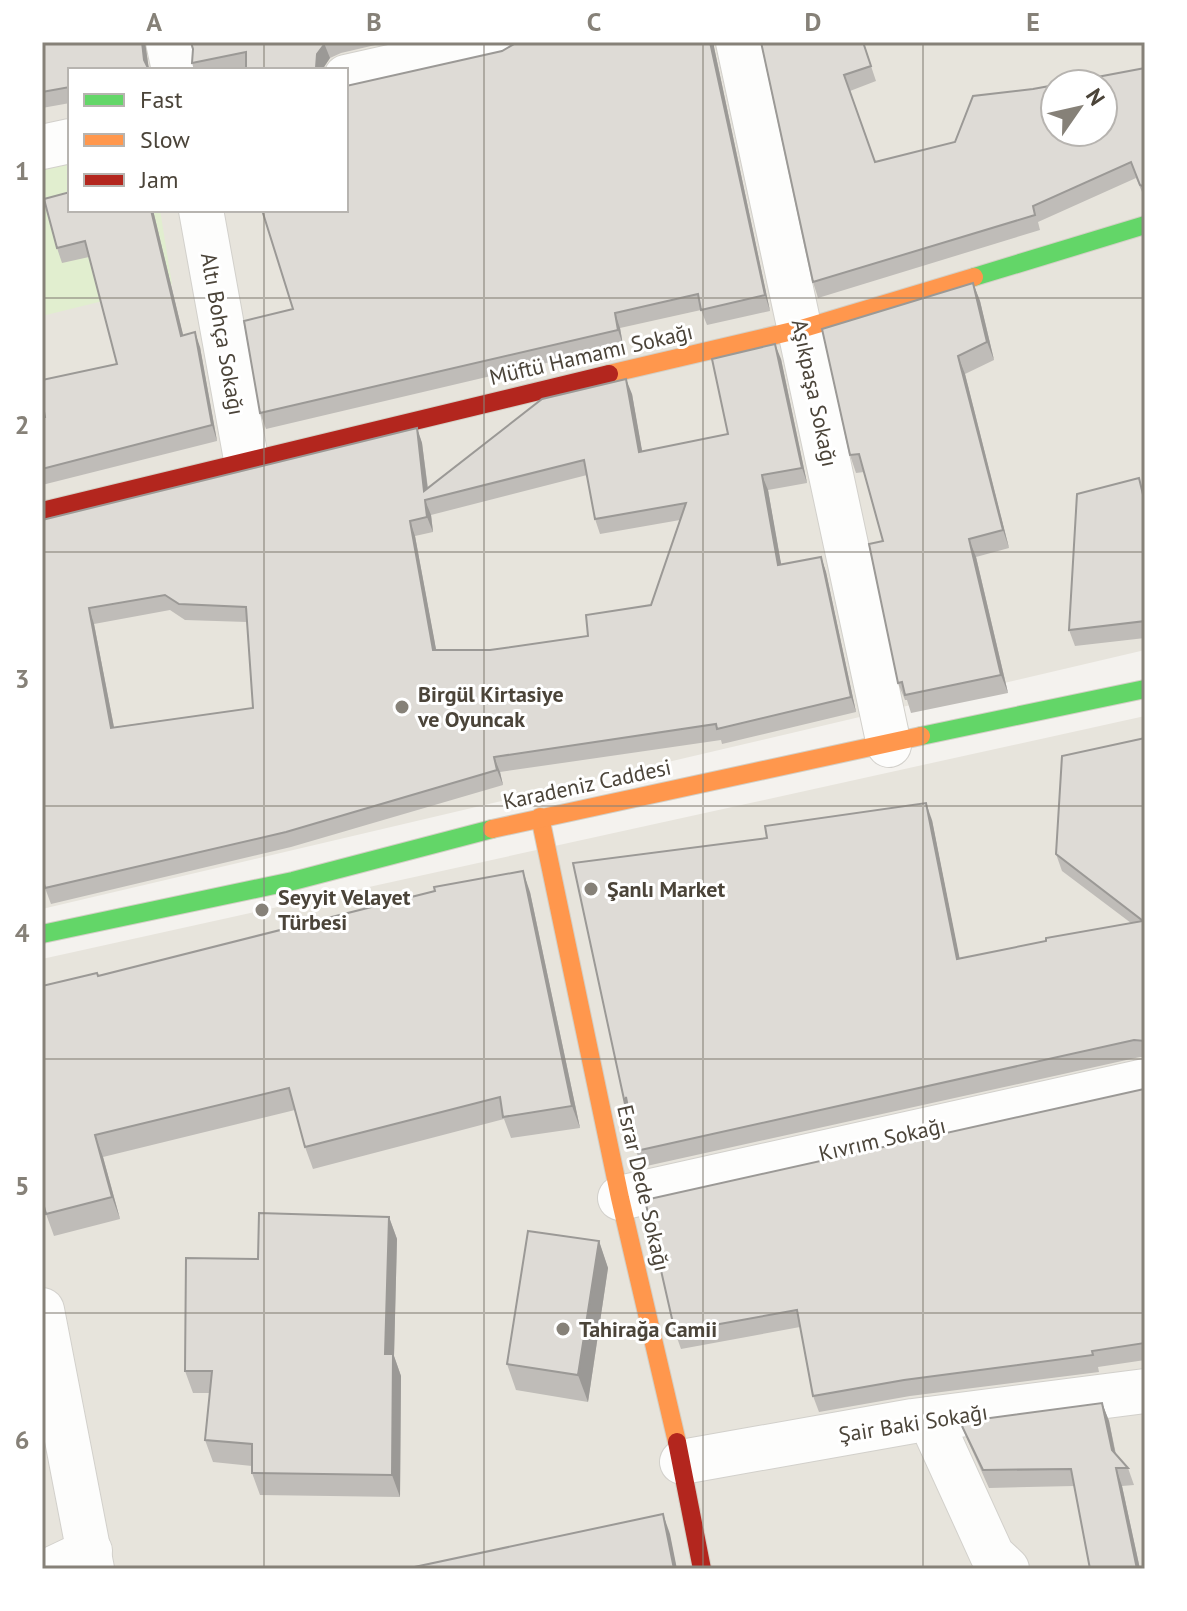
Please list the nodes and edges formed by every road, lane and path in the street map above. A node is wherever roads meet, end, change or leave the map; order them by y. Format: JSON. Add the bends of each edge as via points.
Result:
{"nodes":[{"id":1,"x":168,"y":42,"type":"edge"},
{"id":2,"x":502,"y":42,"type":"edge"},
{"id":3,"x":738,"y":42,"type":"edge"},
{"id":4,"x":174,"y":68,"type":"edge"},
{"id":5,"x":348,"y":77,"type":"edge"},
{"id":6,"x":68,"y":141,"type":"edge"},
{"id":7,"x":42,"y":147,"type":"edge"},
{"id":8,"x":201,"y":212,"type":"edge"},
{"id":9,"x":1145,"y":225,"type":"edge"},
{"id":10,"x":801,"y":329,"type":"junction"},
{"id":11,"x":246,"y":459,"type":"junction"},
{"id":12,"x":42,"y":511,"type":"edge"},
{"id":13,"x":1145,"y":689,"type":"edge"},
{"id":14,"x":889,"y":745,"type":"junction"},
{"id":15,"x":540,"y":817,"type":"junction"},
{"id":16,"x":42,"y":934,"type":"edge"},
{"id":17,"x":1145,"y":1081,"type":"edge"},
{"id":18,"x":620,"y":1198,"type":"junction"},
{"id":19,"x":42,"y":1310,"type":"edge"},
{"id":20,"x":1145,"y":1391,"type":"edge"},
{"id":21,"x":930,"y":1419,"type":"junction"},
{"id":22,"x":682,"y":1462,"type":"junction"},
{"id":23,"x":78,"y":1563,"type":"edge"},
{"id":24,"x":702,"y":1569,"type":"edge"},
{"id":25,"x":1007,"y":1569,"type":"edge"}],
"edges":[{"from":1,"to":4,"type":"street"},
{"from":2,"to":5,"type":"street"},
{"from":3,"to":10,"type":"street","name":"Aşıkpaşa Sokağı"},
{"from":6,"to":7,"type":"street"},
{"from":8,"to":11,"type":"street","name":"Altı Bohça Sokağı"},
{"from":9,"to":10,"type":"street","name":"Müftü Hamamı Sokağı"},
{"from":10,"to":11,"type":"street","name":"Müftü Hamamı Sokağı"},
{"from":10,"to":14,"type":"street","name":"Aşıkpaşa Sokağı"},
{"from":11,"to":12,"type":"street","name":"Müftü Hamamı Sokağı"},
{"from":13,"to":14,"type":"street","name":"Karadeniz Caddesi"},
{"from":14,"to":15,"type":"street","name":"Karadeniz Caddesi"},
{"from":15,"to":16,"type":"street","name":"Karadeniz Caddesi","via":[[293,881]]},
{"from":15,"to":18,"type":"street","name":"Esrar Dede Sokağı"},
{"from":17,"to":18,"type":"street","name":"Kıvrım Sokağı"},
{"from":18,"to":22,"type":"street","name":"Esrar Dede Sokağı"},
{"from":19,"to":23,"type":"street"},
{"from":20,"to":21,"type":"street","name":"Şair Baki Sokağı"},
{"from":21,"to":22,"type":"street","name":"Şair Baki Sokağı"},
{"from":21,"to":25,"type":"street","via":[[992,1555]]},
{"from":22,"to":24,"type":"street","name":"Esrar Dede Sokağı"}]}
